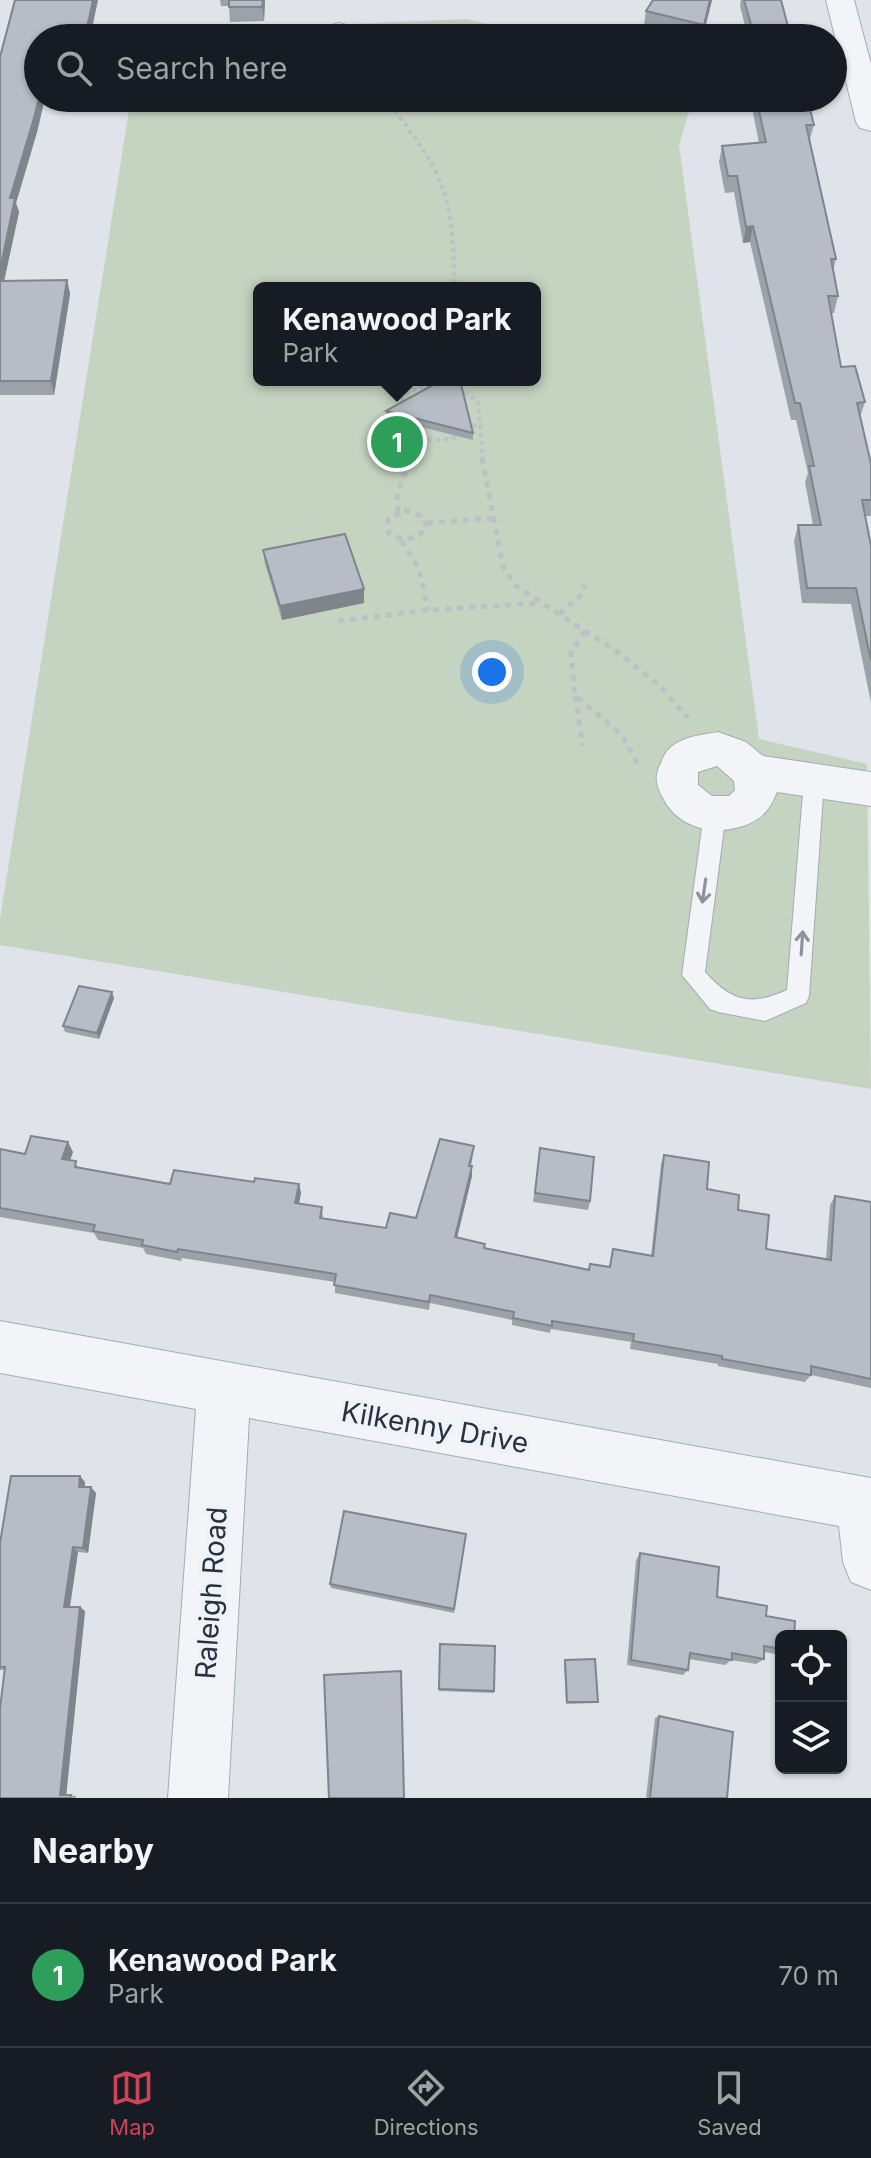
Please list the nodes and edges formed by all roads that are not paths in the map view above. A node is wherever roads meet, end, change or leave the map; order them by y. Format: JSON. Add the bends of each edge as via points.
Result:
{"nodes":[{"id":1,"x":840,"y":0,"type":"edge"},
{"id":2,"x":846,"y":24,"type":"edge"},
{"id":3,"x":847,"y":28,"type":"edge"},
{"id":4,"x":871,"y":122,"type":"edge"},
{"id":5,"x":754,"y":772,"type":"junction"},
{"id":6,"x":814,"y":781,"type":"junction"},
{"id":7,"x":871,"y":789,"type":"edge"},
{"id":8,"x":715,"y":813,"type":"junction"},
{"id":9,"x":0,"y":1347,"type":"edge"},
{"id":10,"x":224,"y":1389,"type":"junction"},
{"id":11,"x":868,"y":1505,"type":"edge"},
{"id":12,"x":871,"y":1562,"type":"edge"},
{"id":13,"x":198,"y":1798,"type":"edge"}],
"edges":[{"from":1,"to":2,"type":"street"},
{"from":3,"to":4,"type":"street"},
{"from":5,"to":6,"type":"street"},
{"from":5,"to":8,"type":"street","via":[[755,793],[749,802],[728,813]]},
{"from":5,"to":8,"type":"street","via":[[740,756],[709,749],[686,756],[675,775],[676,785],[690,804]]},
{"from":6,"to":7,"type":"street"},
{"from":8,"to":6,"type":"lane","one_way":true,"via":[[693,975],[718,1002],[765,1011],[798,996]]},
{"from":9,"to":10,"type":"street","name":"Kilkenny Drive"},
{"from":10,"to":11,"type":"street","name":"Kilkenny Drive"},
{"from":10,"to":13,"type":"street","name":"Raleigh Road"},
{"from":11,"to":12,"type":"street"}]}
